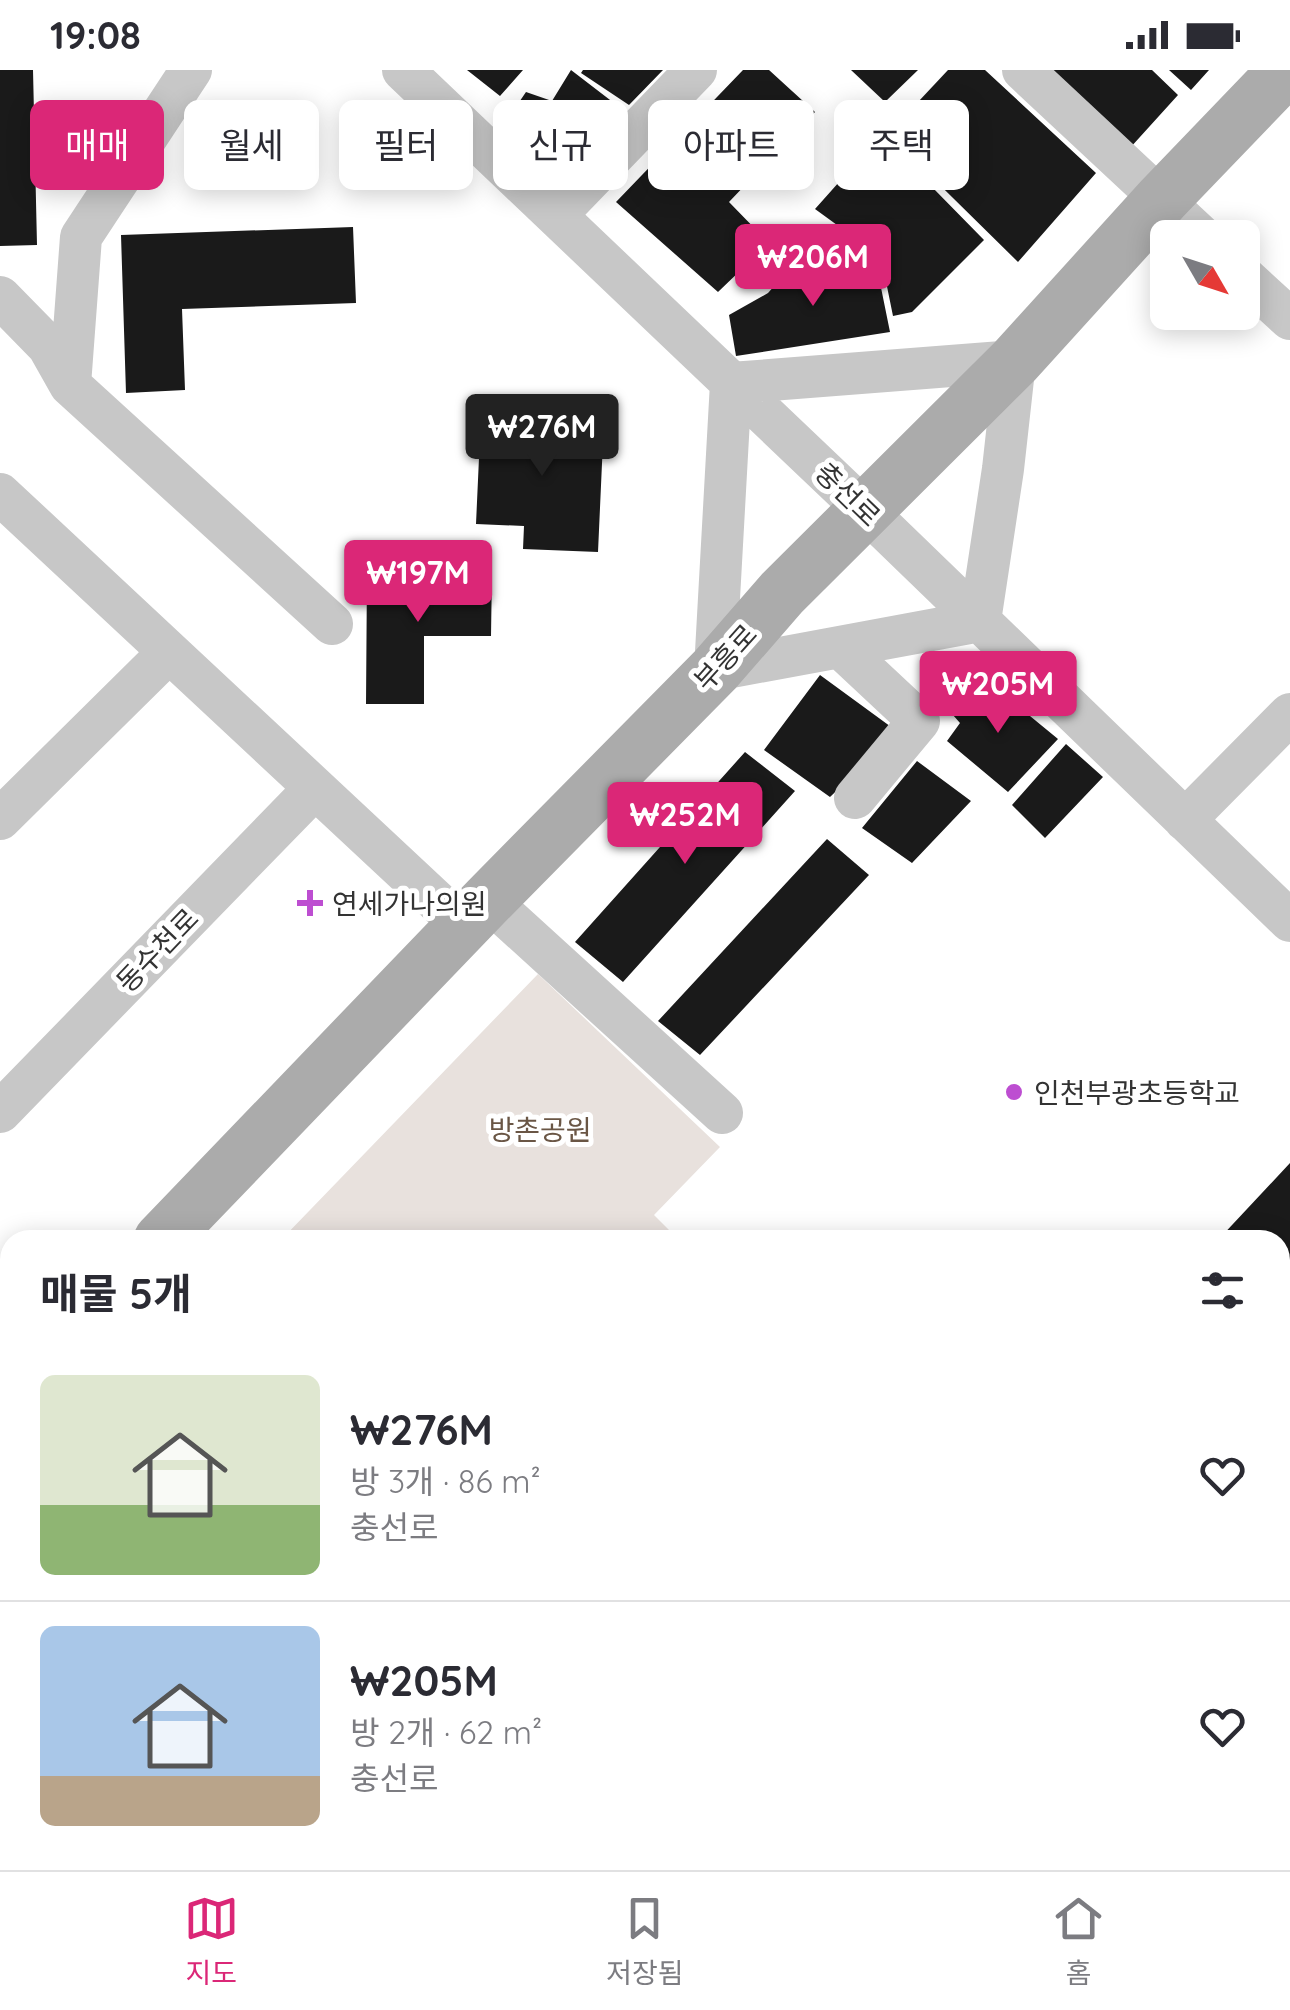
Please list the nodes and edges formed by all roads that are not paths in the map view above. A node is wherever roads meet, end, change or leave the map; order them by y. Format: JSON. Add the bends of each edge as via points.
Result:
{"nodes":[{"id":1,"x":191,"y":70,"type":"edge"},
{"id":2,"x":403,"y":70,"type":"edge"},
{"id":3,"x":696,"y":70,"type":"edge"},
{"id":4,"x":1023,"y":70,"type":"edge"},
{"id":5,"x":1286,"y":70,"type":"edge"},
{"id":6,"x":1162,"y":200,"type":"junction"},
{"id":7,"x":556,"y":215,"type":"junction"},
{"id":8,"x":1183,"y":220,"type":"edge"},
{"id":9,"x":1260,"y":292,"type":"edge"},
{"id":10,"x":0,"y":297,"type":"edge"},
{"id":11,"x":1290,"y":320,"type":"edge"},
{"id":12,"x":1015,"y":361,"type":"junction"},
{"id":13,"x":732,"y":382,"type":"junction"},
{"id":14,"x":70,"y":385,"type":"junction"},
{"id":15,"x":0,"y":494,"type":"edge"},
{"id":16,"x":865,"y":510,"type":"junction"},
{"id":17,"x":980,"y":621,"type":"junction"},
{"id":18,"x":332,"y":624,"type":"dead end"},
{"id":19,"x":842,"y":649,"type":"junction"},
{"id":20,"x":169,"y":652,"type":"junction"},
{"id":21,"x":715,"y":670,"type":"junction"},
{"id":22,"x":1290,"y":714,"type":"edge"},
{"id":23,"x":315,"y":788,"type":"junction"},
{"id":24,"x":855,"y":798,"type":"dead end"},
{"id":25,"x":0,"y":819,"type":"edge"},
{"id":26,"x":1185,"y":820,"type":"junction"},
{"id":27,"x":476,"y":913,"type":"junction"},
{"id":28,"x":1290,"y":921,"type":"edge"},
{"id":29,"x":0,"y":1112,"type":"edge"},
{"id":30,"x":722,"y":1113,"type":"dead end"},
{"id":31,"x":171,"y":1230,"type":"edge"}],
"edges":[{"from":1,"to":14,"type":"street","via":[[81,237]]},
{"from":2,"to":7,"type":"street","name":"충선로"},
{"from":3,"to":7,"type":"street"},
{"from":4,"to":6,"type":"street"},
{"from":5,"to":6,"type":"main road","name":"부흥로"},
{"from":6,"to":8,"type":"street"},
{"from":6,"to":12,"type":"main road","name":"부흥로"},
{"from":7,"to":13,"type":"street","name":"충선로"},
{"from":9,"to":11,"type":"street"},
{"from":10,"to":14,"type":"street","via":[[48,346]]},
{"from":12,"to":13,"type":"street"},
{"from":12,"to":16,"type":"main road","name":"부흥로"},
{"from":12,"to":17,"type":"street"},
{"from":13,"to":16,"type":"street","name":"충선로"},
{"from":13,"to":21,"type":"street"},
{"from":14,"to":18,"type":"street"},
{"from":15,"to":20,"type":"street"},
{"from":16,"to":17,"type":"street","name":"충선로"},
{"from":16,"to":21,"type":"main road","name":"부흥로"},
{"from":17,"to":19,"type":"street"},
{"from":17,"to":26,"type":"street","name":"충선로"},
{"from":19,"to":21,"type":"street"},
{"from":19,"to":24,"type":"street","via":[[920,721]]},
{"from":20,"to":23,"type":"street"},
{"from":20,"to":25,"type":"street"},
{"from":21,"to":27,"type":"main road","name":"부흥로"},
{"from":22,"to":26,"type":"street"},
{"from":23,"to":27,"type":"street"},
{"from":23,"to":29,"type":"street","name":"동수천로"},
{"from":26,"to":28,"type":"street","name":"충선로"},
{"from":27,"to":30,"type":"street"},
{"from":27,"to":31,"type":"main road","name":"부흥로"}]}
